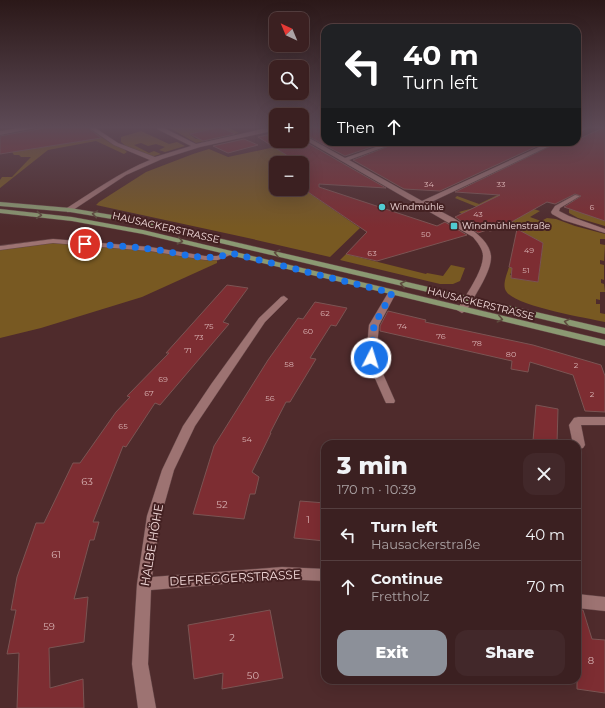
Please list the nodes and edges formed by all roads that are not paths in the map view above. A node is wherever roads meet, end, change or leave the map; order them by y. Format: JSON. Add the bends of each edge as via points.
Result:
{"nodes":[{"id":1,"x":156,"y":160,"type":"edge"},
{"id":2,"x":344,"y":160,"type":"edge"},
{"id":3,"x":516,"y":160,"type":"edge"},
{"id":4,"x":577,"y":196,"type":"dead end"},
{"id":5,"x":0,"y":204,"type":"edge"},
{"id":6,"x":421,"y":204,"type":"junction"},
{"id":7,"x":70,"y":210,"type":"junction"},
{"id":8,"x":0,"y":211,"type":"edge"},
{"id":9,"x":605,"y":231,"type":"edge"},
{"id":10,"x":0,"y":248,"type":"edge"},
{"id":11,"x":231,"y":253,"type":"junction"},
{"id":12,"x":392,"y":293,"type":"junction"},
{"id":13,"x":469,"y":298,"type":"junction"},
{"id":14,"x":284,"y":299,"type":"dead end"},
{"id":15,"x":462,"y":310,"type":"junction"},
{"id":16,"x":605,"y":331,"type":"edge"},
{"id":17,"x":605,"y":343,"type":"edge"},
{"id":18,"x":390,"y":401,"type":"dead end"},
{"id":19,"x":605,"y":421,"type":"edge"},
{"id":20,"x":578,"y":440,"type":"edge"},
{"id":21,"x":321,"y":575,"type":"edge"},
{"id":22,"x":144,"y":584,"type":"junction"},
{"id":23,"x":581,"y":601,"type":"edge"},
{"id":24,"x":605,"y":604,"type":"edge"},
{"id":25,"x":147,"y":708,"type":"edge"}],
"edges":[{"from":1,"to":7,"type":"street","via":[[124,175]]},
{"from":2,"to":6,"type":"street"},
{"from":3,"to":6,"type":"street"},
{"from":4,"to":9,"type":"street","via":[[557,206],[555,212]]},
{"from":5,"to":7,"type":"main road","name":"HAUSACKERSTRASSE"},
{"from":6,"to":13,"type":"street","via":[[476,235],[483,245],[487,256],[481,276]]},
{"from":13,"to":7,"type":"main road","name":"HAUSACKERSTRASSE","one_way":true,"via":[[154,225]]},
{"from":8,"to":11,"type":"main road","name":"HAUSACKERSTRASSE","one_way":true,"via":[[102,224]]},
{"from":10,"to":11,"type":"street","via":[[53,241],[150,249],[204,258],[218,258]]},
{"from":11,"to":12,"type":"main road","name":"HAUSACKERSTRASSE"},
{"from":12,"to":15,"type":"main road","name":"HAUSACKERSTRASSE"},
{"from":12,"to":18,"type":"street","via":[[374,325],[371,358]]},
{"from":13,"to":15,"type":"street"},
{"from":16,"to":13,"type":"main road","name":"HAUSACKERSTRASSE","one_way":true},
{"from":14,"to":22,"type":"street","name":"HALBE HÖHE","via":[[262,320],[188,426],[168,470],[154,516]]},
{"from":15,"to":17,"type":"main road","name":"HAUSACKERSTRASSE","one_way":true},
{"from":19,"to":20,"type":"street","via":[[578,421],[575,425]]},
{"from":21,"to":22,"type":"street","name":"DEFREGGERSTRASSE","via":[[282,573]]},
{"from":22,"to":25,"type":"street","name":"HALBE HÖHE","via":[[140,664]]},
{"from":23,"to":24,"type":"street"}]}
